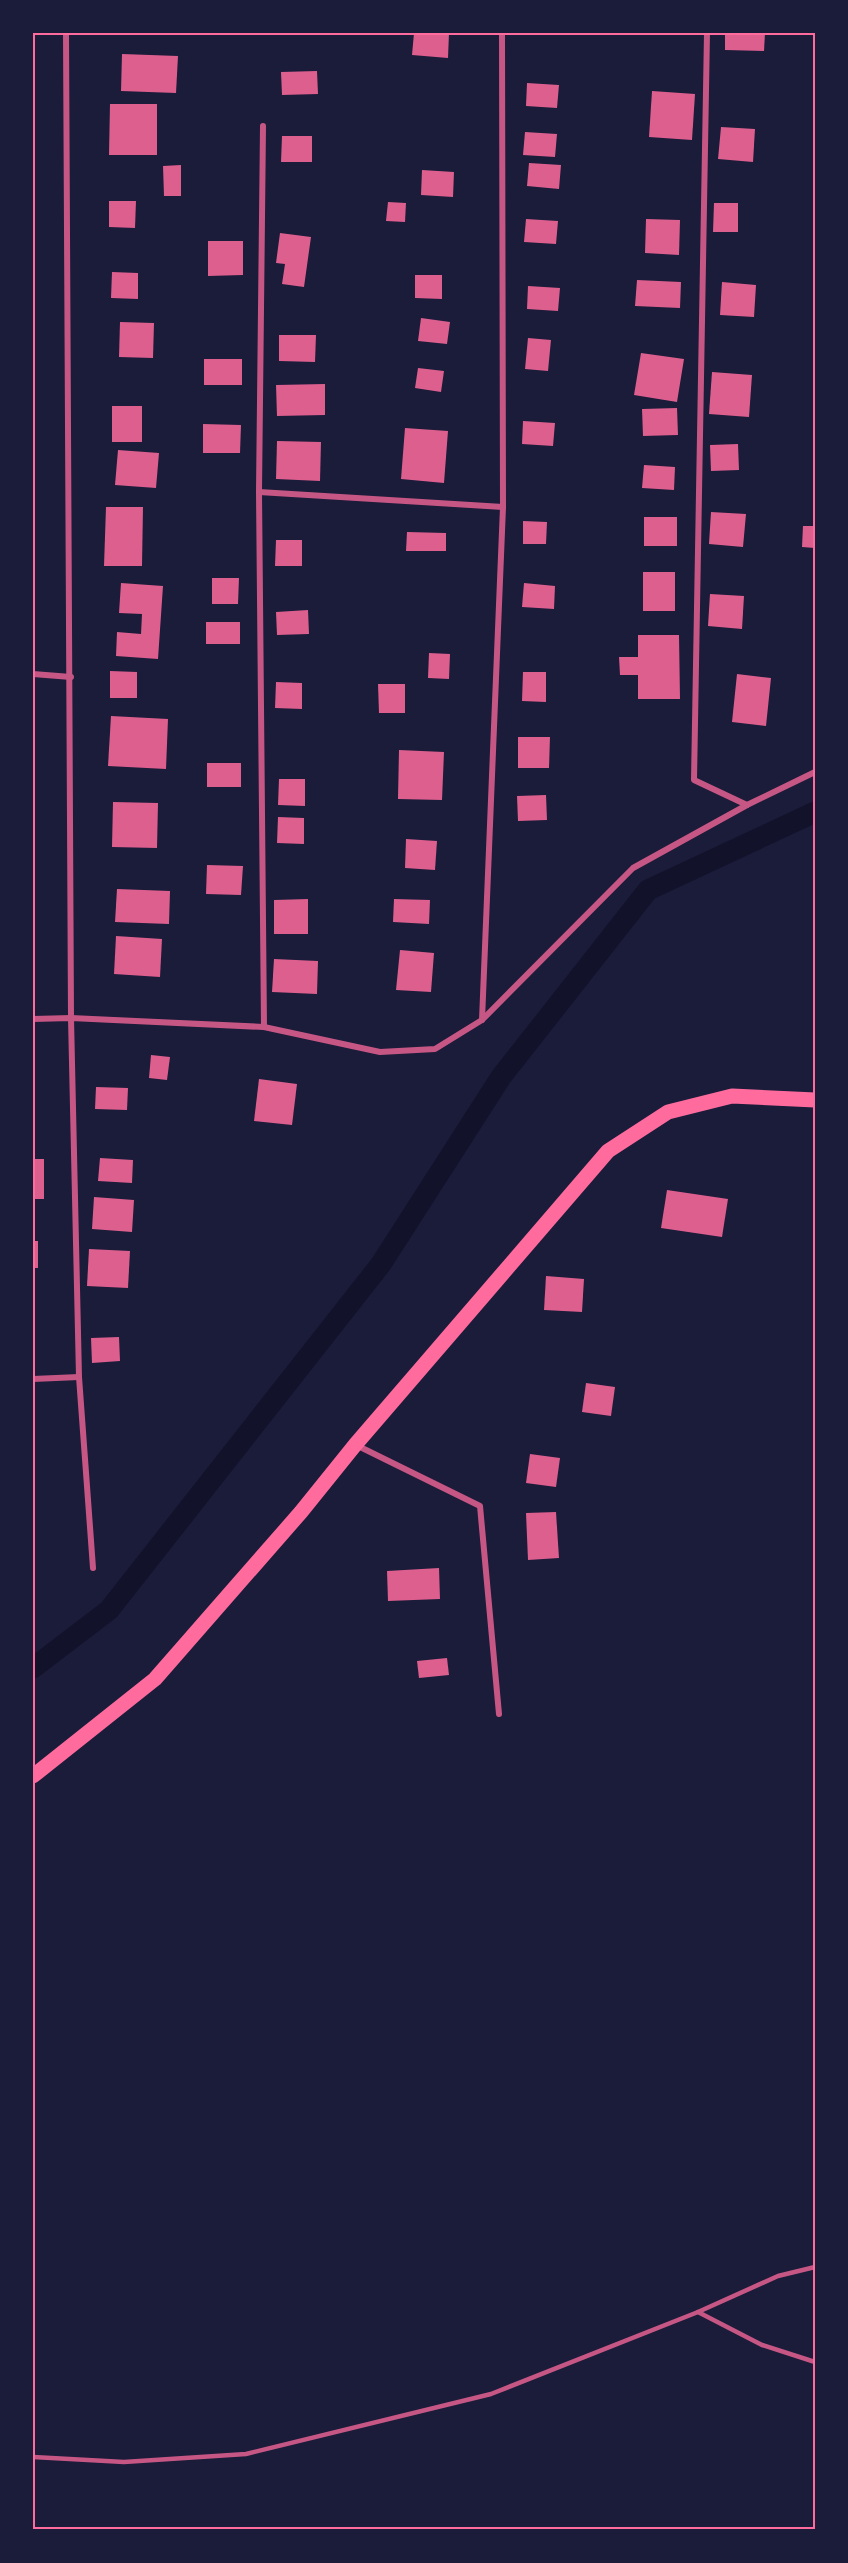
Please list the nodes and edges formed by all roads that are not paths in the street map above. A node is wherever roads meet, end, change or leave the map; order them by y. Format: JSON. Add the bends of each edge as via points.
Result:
{"nodes":[{"id":1,"x":66,"y":33,"type":"edge"},
{"id":2,"x":502,"y":33,"type":"edge"},
{"id":3,"x":708,"y":33,"type":"edge"},
{"id":4,"x":263,"y":126,"type":"dead end"},
{"id":5,"x":259,"y":492,"type":"junction"},
{"id":6,"x":503,"y":507,"type":"junction"},
{"id":7,"x":33,"y":674,"type":"edge"},
{"id":8,"x":71,"y":677,"type":"junction"},
{"id":9,"x":815,"y":772,"type":"edge"},
{"id":10,"x":747,"y":805,"type":"junction"},
{"id":11,"x":71,"y":1018,"type":"junction"},
{"id":12,"x":33,"y":1019,"type":"edge"},
{"id":13,"x":482,"y":1020,"type":"junction"},
{"id":14,"x":264,"y":1027,"type":"junction"},
{"id":15,"x":815,"y":1100,"type":"edge"},
{"id":16,"x":79,"y":1377,"type":"junction"},
{"id":17,"x":33,"y":1378,"type":"edge"},
{"id":18,"x":355,"y":1445,"type":"junction"},
{"id":19,"x":93,"y":1568,"type":"dead end"},
{"id":20,"x":499,"y":1714,"type":"dead end"},
{"id":21,"x":33,"y":1776,"type":"edge"},
{"id":22,"x":815,"y":2267,"type":"edge"},
{"id":23,"x":698,"y":2312,"type":"junction"},
{"id":24,"x":815,"y":2362,"type":"edge"},
{"id":25,"x":33,"y":2457,"type":"edge"}],
"edges":[{"from":1,"to":8,"type":"street"},
{"from":2,"to":6,"type":"street"},
{"from":3,"to":10,"type":"street","via":[[694,780]]},
{"from":4,"to":5,"type":"street"},
{"from":5,"to":6,"type":"street"},
{"from":5,"to":14,"type":"street"},
{"from":6,"to":13,"type":"street"},
{"from":7,"to":8,"type":"street"},
{"from":8,"to":11,"type":"street"},
{"from":9,"to":10,"type":"street"},
{"from":10,"to":13,"type":"street","via":[[633,868]]},
{"from":11,"to":12,"type":"street"},
{"from":11,"to":14,"type":"street"},
{"from":11,"to":16,"type":"street"},
{"from":13,"to":14,"type":"street","via":[[435,1049],[380,1052]]},
{"from":15,"to":18,"type":"main road","via":[[732,1096],[668,1112],[608,1151]]},
{"from":16,"to":17,"type":"street"},
{"from":16,"to":19,"type":"street"},
{"from":18,"to":20,"type":"street","via":[[480,1506]]},
{"from":18,"to":21,"type":"main road","via":[[155,1679]]},
{"from":22,"to":23,"type":"lane","via":[[778,2276]]},
{"from":23,"to":24,"type":"lane","via":[[762,2345]]},
{"from":23,"to":25,"type":"lane","via":[[491,2394],[246,2454],[124,2462]]}]}
